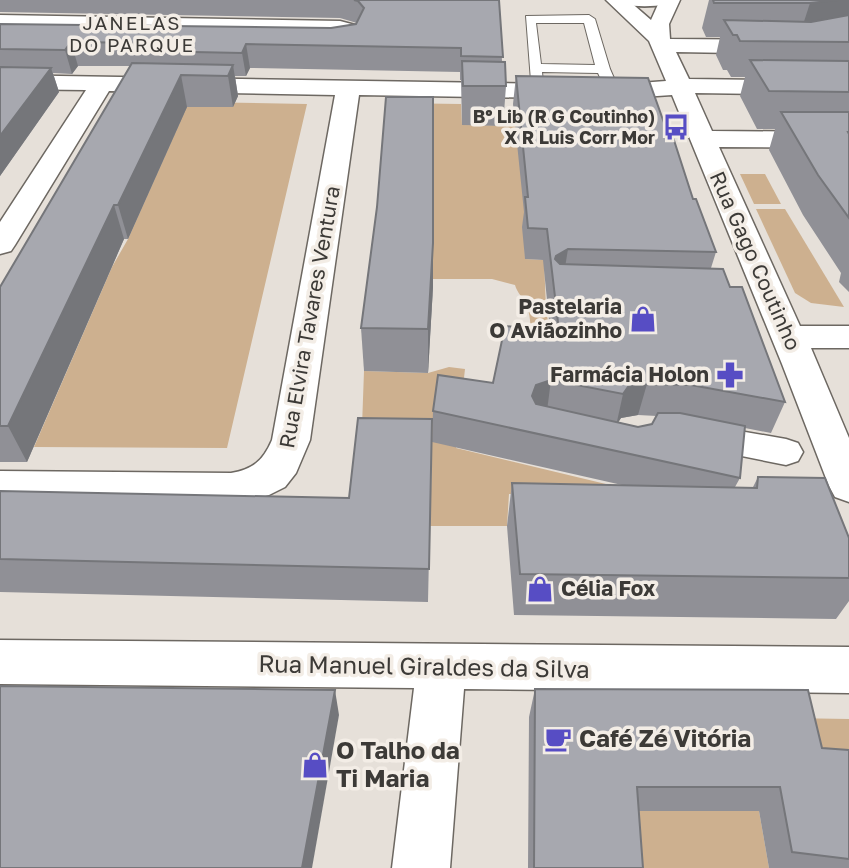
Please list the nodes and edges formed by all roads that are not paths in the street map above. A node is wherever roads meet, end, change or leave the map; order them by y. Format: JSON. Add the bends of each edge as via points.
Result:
{"nodes":[{"id":1,"x":616,"y":0,"type":"edge"},
{"id":2,"x":630,"y":0,"type":"edge"},
{"id":3,"x":659,"y":0,"type":"edge"},
{"id":4,"x":670,"y":0,"type":"edge"},
{"id":5,"x":0,"y":21,"type":"edge"},
{"id":6,"x":352,"y":30,"type":"edge"},
{"id":7,"x":132,"y":32,"type":"junction"},
{"id":8,"x":0,"y":38,"type":"edge"},
{"id":9,"x":849,"y":40,"type":"edge"},
{"id":10,"x":661,"y":42,"type":"junction"},
{"id":11,"x":603,"y":69,"type":"junction"},
{"id":12,"x":537,"y":80,"type":"junction"},
{"id":13,"x":0,"y":82,"type":"edge"},
{"id":14,"x":101,"y":85,"type":"junction"},
{"id":15,"x":680,"y":88,"type":"junction"},
{"id":16,"x":849,"y":88,"type":"edge"},
{"id":17,"x":348,"y":89,"type":"junction"},
{"id":18,"x":613,"y":92,"type":"junction"},
{"id":19,"x":703,"y":139,"type":"junction"},
{"id":20,"x":849,"y":140,"type":"edge"},
{"id":21,"x":0,"y":245,"type":"edge"},
{"id":22,"x":849,"y":337,"type":"edge"},
{"id":23,"x":794,"y":351,"type":"junction"},
{"id":24,"x":849,"y":363,"type":"edge"},
{"id":25,"x":670,"y":430,"type":"edge"},
{"id":26,"x":786,"y":452,"type":"dead end"},
{"id":27,"x":849,"y":486,"type":"edge"},
{"id":28,"x":0,"y":487,"type":"edge"},
{"id":29,"x":0,"y":662,"type":"edge"},
{"id":30,"x":441,"y":667,"type":"junction"},
{"id":31,"x":849,"y":670,"type":"edge"},
{"id":32,"x":421,"y":868,"type":"edge"}],
"edges":[{"from":1,"to":10,"type":"street","name":"Rua Gago Coutinho"},
{"from":2,"to":3,"type":"street"},
{"from":4,"to":10,"type":"street","via":[[659,24]]},
{"from":5,"to":7,"type":"street"},
{"from":6,"to":7,"type":"street","via":[[349,40],[333,43]]},
{"from":7,"to":8,"type":"street"},
{"from":9,"to":10,"type":"street","via":[[799,47]]},
{"from":10,"to":15,"type":"street","name":"Rua Gago Coutinho"},
{"from":11,"to":12,"type":"lane"},
{"from":11,"to":12,"type":"lane","via":[[589,19],[530,19]]},
{"from":11,"to":18,"type":"lane"},
{"from":12,"to":17,"type":"street"},
{"from":12,"to":18,"type":"street"},
{"from":13,"to":14,"type":"street"},
{"from":14,"to":17,"type":"street"},
{"from":14,"to":21,"type":"street"},
{"from":15,"to":16,"type":"street"},
{"from":15,"to":18,"type":"street"},
{"from":15,"to":19,"type":"street","name":"Rua Gago Coutinho"},
{"from":17,"to":28,"type":"street","name":"Rua Elvira Tavares Ventura","via":[[292,440],[272,477],[231,489]]},
{"from":19,"to":20,"type":"street"},
{"from":19,"to":23,"type":"street","name":"Rua Gago Coutinho","via":[[761,293]]},
{"from":22,"to":23,"type":"street"},
{"from":23,"to":24,"type":"street"},
{"from":23,"to":27,"type":"street","name":"Rua Gago Coutinho"},
{"from":25,"to":26,"type":"street"},
{"from":29,"to":30,"type":"street","name":"Rua Manuel Giraldes da Silva"},
{"from":30,"to":31,"type":"street","name":"Rua Manuel Giraldes da Silva"},
{"from":30,"to":32,"type":"street"}]}
